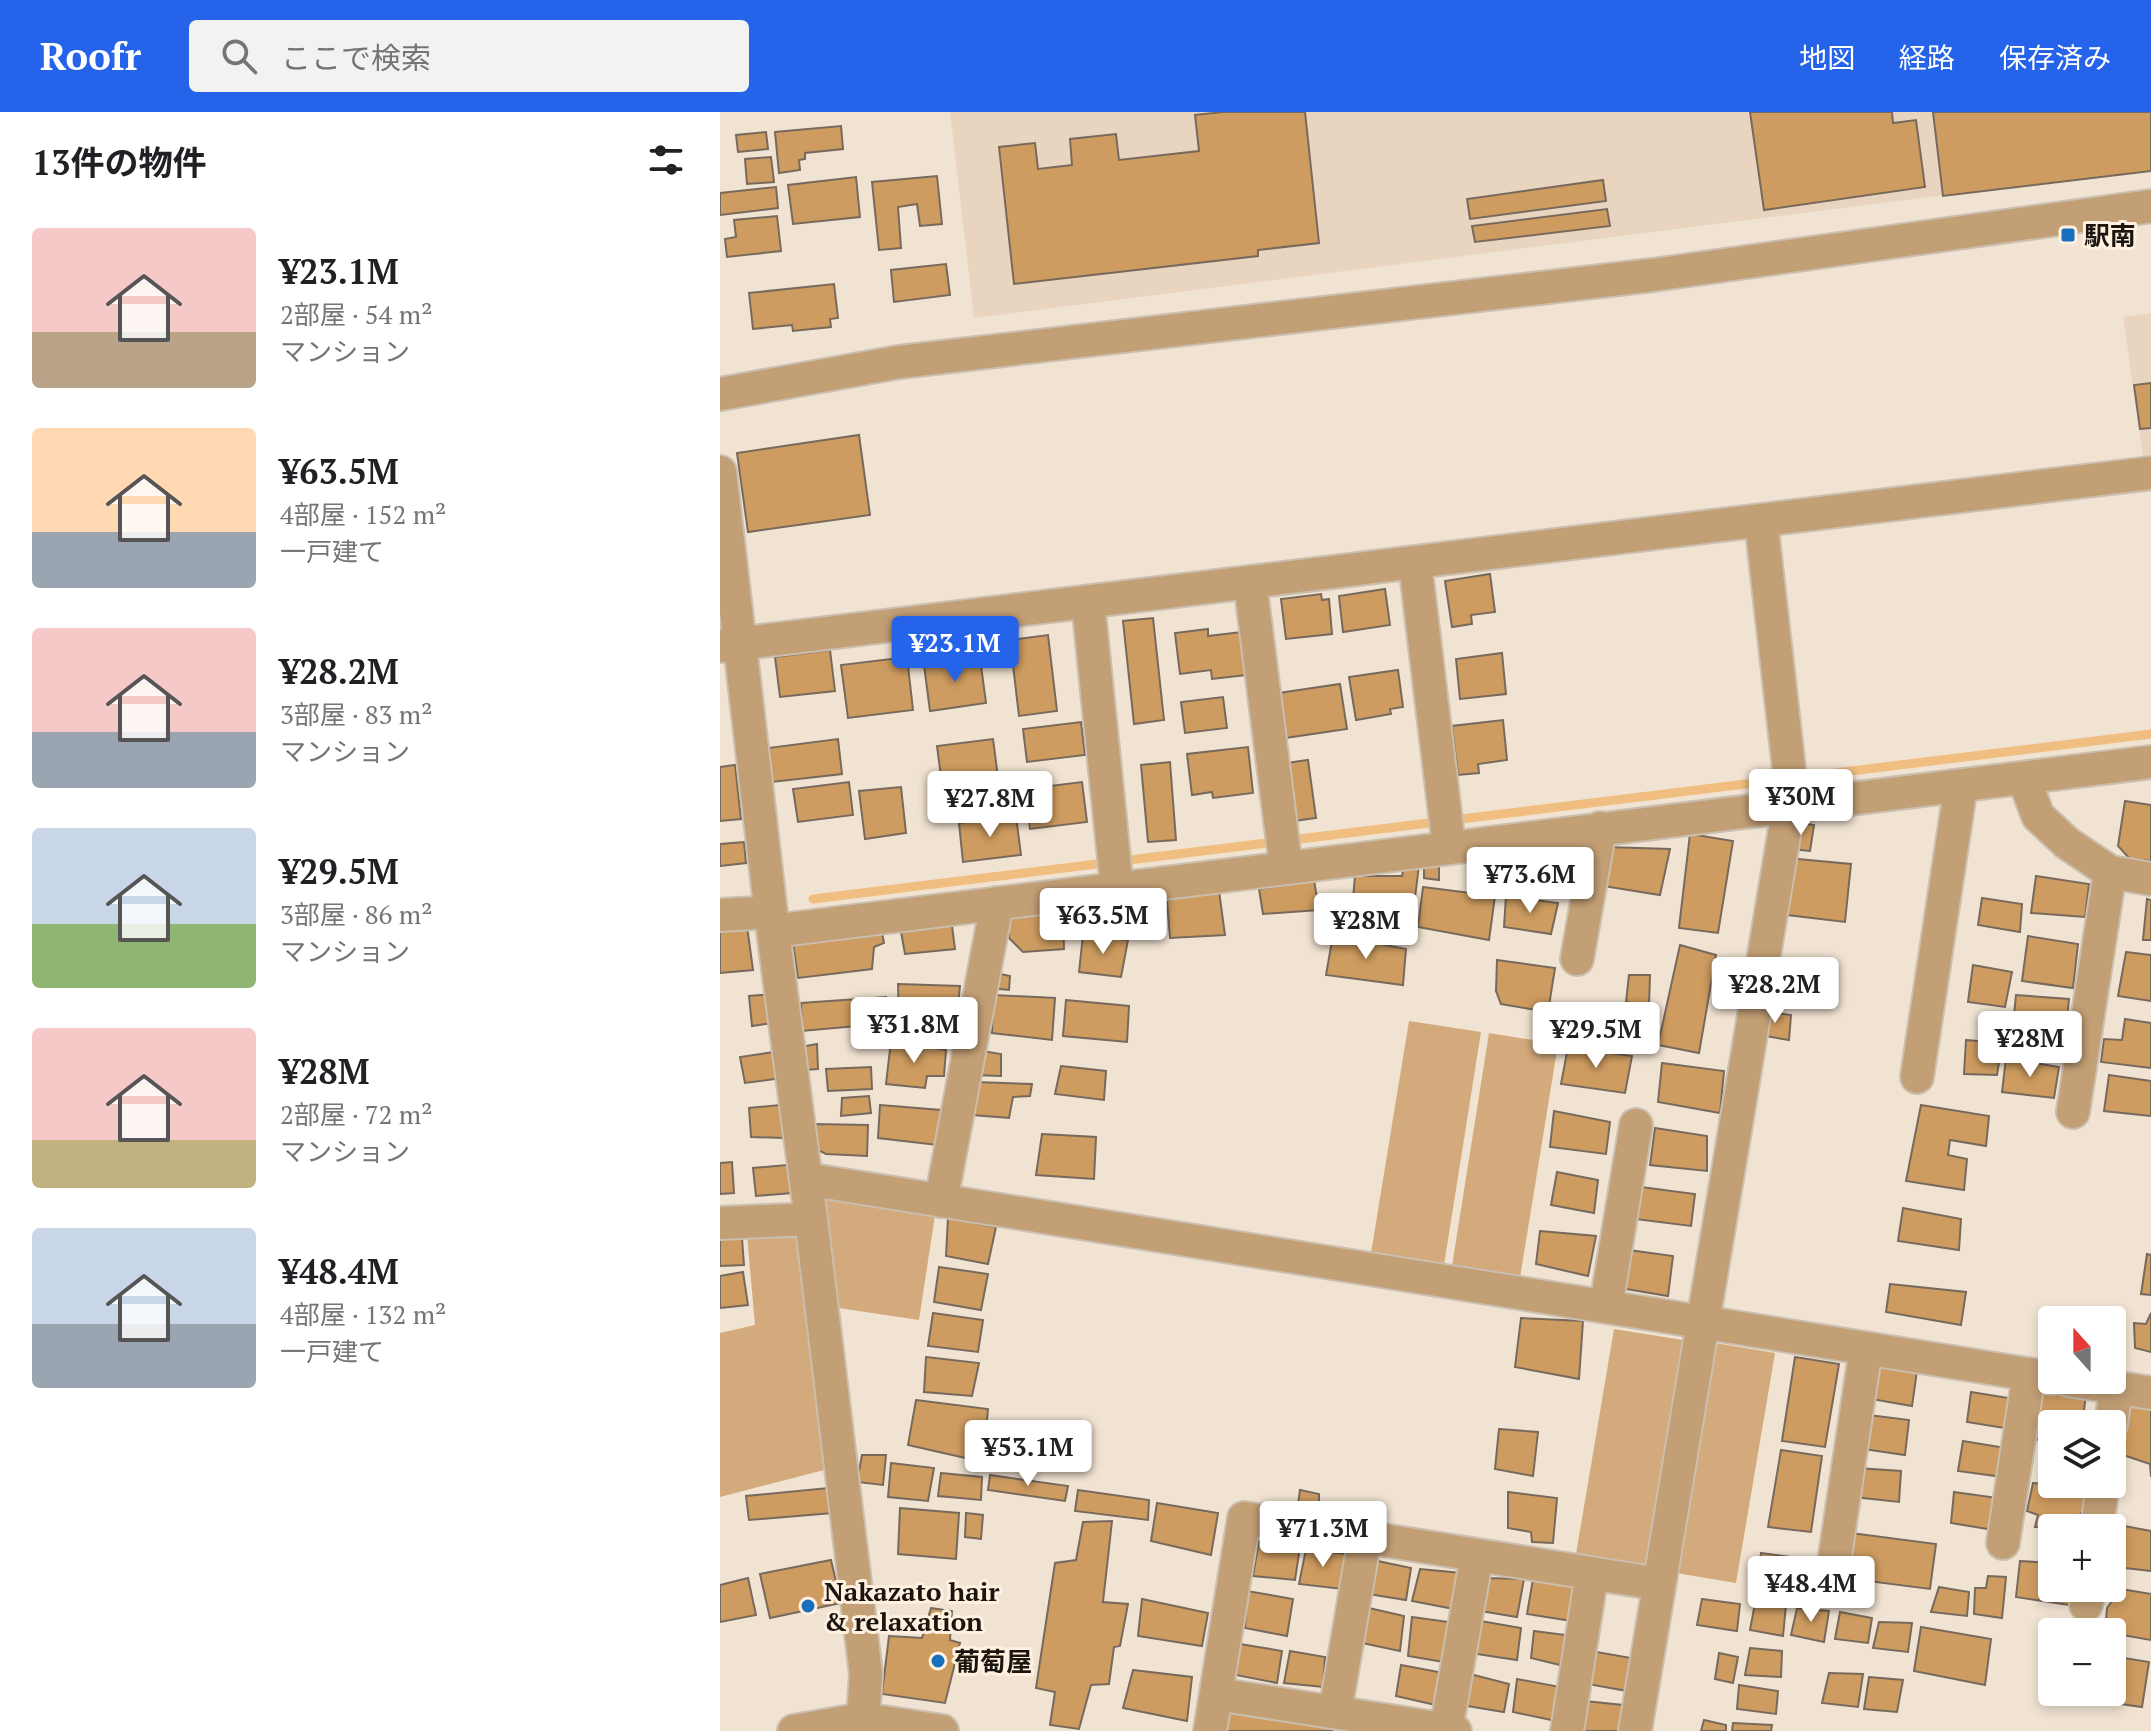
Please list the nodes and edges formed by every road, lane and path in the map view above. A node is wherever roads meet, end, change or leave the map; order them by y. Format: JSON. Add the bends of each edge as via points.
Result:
{"nodes":[{"id":1,"x":2151,"y":206,"type":"edge"},
{"id":2,"x":720,"y":394,"type":"edge"},
{"id":3,"x":720,"y":472,"type":"edge"},
{"id":4,"x":2151,"y":473,"type":"edge"},
{"id":5,"x":1761,"y":521,"type":"junction"},
{"id":6,"x":1415,"y":563,"type":"junction"},
{"id":7,"x":1250,"y":582,"type":"junction"},
{"id":8,"x":1088,"y":602,"type":"junction"},
{"id":9,"x":730,"y":645,"type":"edge"},
{"id":10,"x":2151,"y":762,"type":"edge"},
{"id":11,"x":2024,"y":779,"type":"junction"},
{"id":12,"x":1961,"y":785,"type":"junction"},
{"id":13,"x":1789,"y":789,"type":"junction"},
{"id":14,"x":1600,"y":828,"type":"junction"},
{"id":15,"x":1446,"y":829,"type":"junction"},
{"id":16,"x":1283,"y":847,"type":"junction"},
{"id":17,"x":1115,"y":869,"type":"junction"},
{"id":18,"x":2110,"y":872,"type":"junction"},
{"id":19,"x":2151,"y":879,"type":"edge"},
{"id":20,"x":997,"y":903,"type":"junction"},
{"id":21,"x":720,"y":915,"type":"edge"},
{"id":22,"x":772,"y":921,"type":"junction"},
{"id":23,"x":1577,"y":959,"type":"dead end"},
{"id":24,"x":1917,"y":1077,"type":"dead end"},
{"id":25,"x":2073,"y":1112,"type":"dead end"},
{"id":26,"x":1636,"y":1125,"type":"dead end"},
{"id":27,"x":806,"y":1179,"type":"junction"},
{"id":28,"x":941,"y":1201,"type":"junction"},
{"id":29,"x":811,"y":1219,"type":"junction"},
{"id":30,"x":720,"y":1223,"type":"edge"},
{"id":31,"x":1606,"y":1306,"type":"junction"},
{"id":32,"x":1703,"y":1322,"type":"junction"},
{"id":33,"x":1866,"y":1348,"type":"junction"},
{"id":34,"x":2038,"y":1376,"type":"edge"},
{"id":35,"x":2038,"y":1389,"type":"edge"},
{"id":36,"x":2126,"y":1389,"type":"edge"},
{"id":37,"x":2151,"y":1393,"type":"edge"},
{"id":38,"x":1365,"y":1537,"type":"junction"},
{"id":39,"x":2003,"y":1543,"type":"dead end"},
{"id":40,"x":1477,"y":1555,"type":"junction"},
{"id":41,"x":1835,"y":1556,"type":"dead end"},
{"id":42,"x":1592,"y":1573,"type":"junction"},
{"id":43,"x":1659,"y":1584,"type":"junction"},
{"id":44,"x":1216,"y":1694,"type":"junction"},
{"id":45,"x":1335,"y":1712,"type":"junction"},
{"id":46,"x":863,"y":1719,"type":"junction"},
{"id":47,"x":1450,"y":1730,"type":"edge"},
{"id":48,"x":794,"y":1731,"type":"edge"},
{"id":49,"x":942,"y":1731,"type":"edge"},
{"id":50,"x":1210,"y":1731,"type":"edge"},
{"id":51,"x":1567,"y":1731,"type":"edge"},
{"id":52,"x":1635,"y":1731,"type":"edge"}],
"edges":[{"from":1,"to":2,"type":"street","via":[[1638,277],[899,362]]},
{"from":3,"to":9,"type":"street"},
{"from":4,"to":5,"type":"street"},
{"from":5,"to":6,"type":"street"},
{"from":5,"to":13,"type":"street"},
{"from":6,"to":7,"type":"street"},
{"from":6,"to":15,"type":"street"},
{"from":7,"to":8,"type":"street"},
{"from":7,"to":16,"type":"street"},
{"from":8,"to":9,"type":"street"},
{"from":8,"to":17,"type":"street"},
{"from":9,"to":22,"type":"street"},
{"from":10,"to":11,"type":"street"},
{"from":11,"to":12,"type":"street"},
{"from":11,"to":18,"type":"street","via":[[2038,816]]},
{"from":12,"to":13,"type":"street"},
{"from":12,"to":24,"type":"street"},
{"from":13,"to":14,"type":"street"},
{"from":13,"to":32,"type":"street"},
{"from":14,"to":15,"type":"street"},
{"from":14,"to":23,"type":"street"},
{"from":15,"to":16,"type":"street"},
{"from":16,"to":17,"type":"street"},
{"from":17,"to":20,"type":"street"},
{"from":18,"to":19,"type":"street"},
{"from":18,"to":25,"type":"street"},
{"from":20,"to":22,"type":"street"},
{"from":20,"to":28,"type":"street"},
{"from":21,"to":22,"type":"street"},
{"from":22,"to":27,"type":"street"},
{"from":26,"to":31,"type":"street"},
{"from":27,"to":28,"type":"street"},
{"from":27,"to":29,"type":"street"},
{"from":28,"to":31,"type":"street"},
{"from":29,"to":30,"type":"street"},
{"from":29,"to":46,"type":"street","via":[[866,1674]]},
{"from":31,"to":32,"type":"street"},
{"from":32,"to":33,"type":"street"},
{"from":32,"to":43,"type":"street"},
{"from":33,"to":34,"type":"street"},
{"from":33,"to":41,"type":"street"},
{"from":35,"to":39,"type":"street"},
{"from":36,"to":37,"type":"street"},
{"from":38,"to":40,"type":"street"},
{"from":38,"to":44,"type":"street","via":[[1244,1518]]},
{"from":38,"to":45,"type":"street"},
{"from":40,"to":42,"type":"street"},
{"from":40,"to":47,"type":"street"},
{"from":42,"to":43,"type":"street"},
{"from":42,"to":51,"type":"street"},
{"from":43,"to":52,"type":"street"},
{"from":44,"to":45,"type":"street"},
{"from":44,"to":50,"type":"street"},
{"from":45,"to":47,"type":"street"},
{"from":46,"to":48,"type":"street"},
{"from":46,"to":49,"type":"street"}]}
